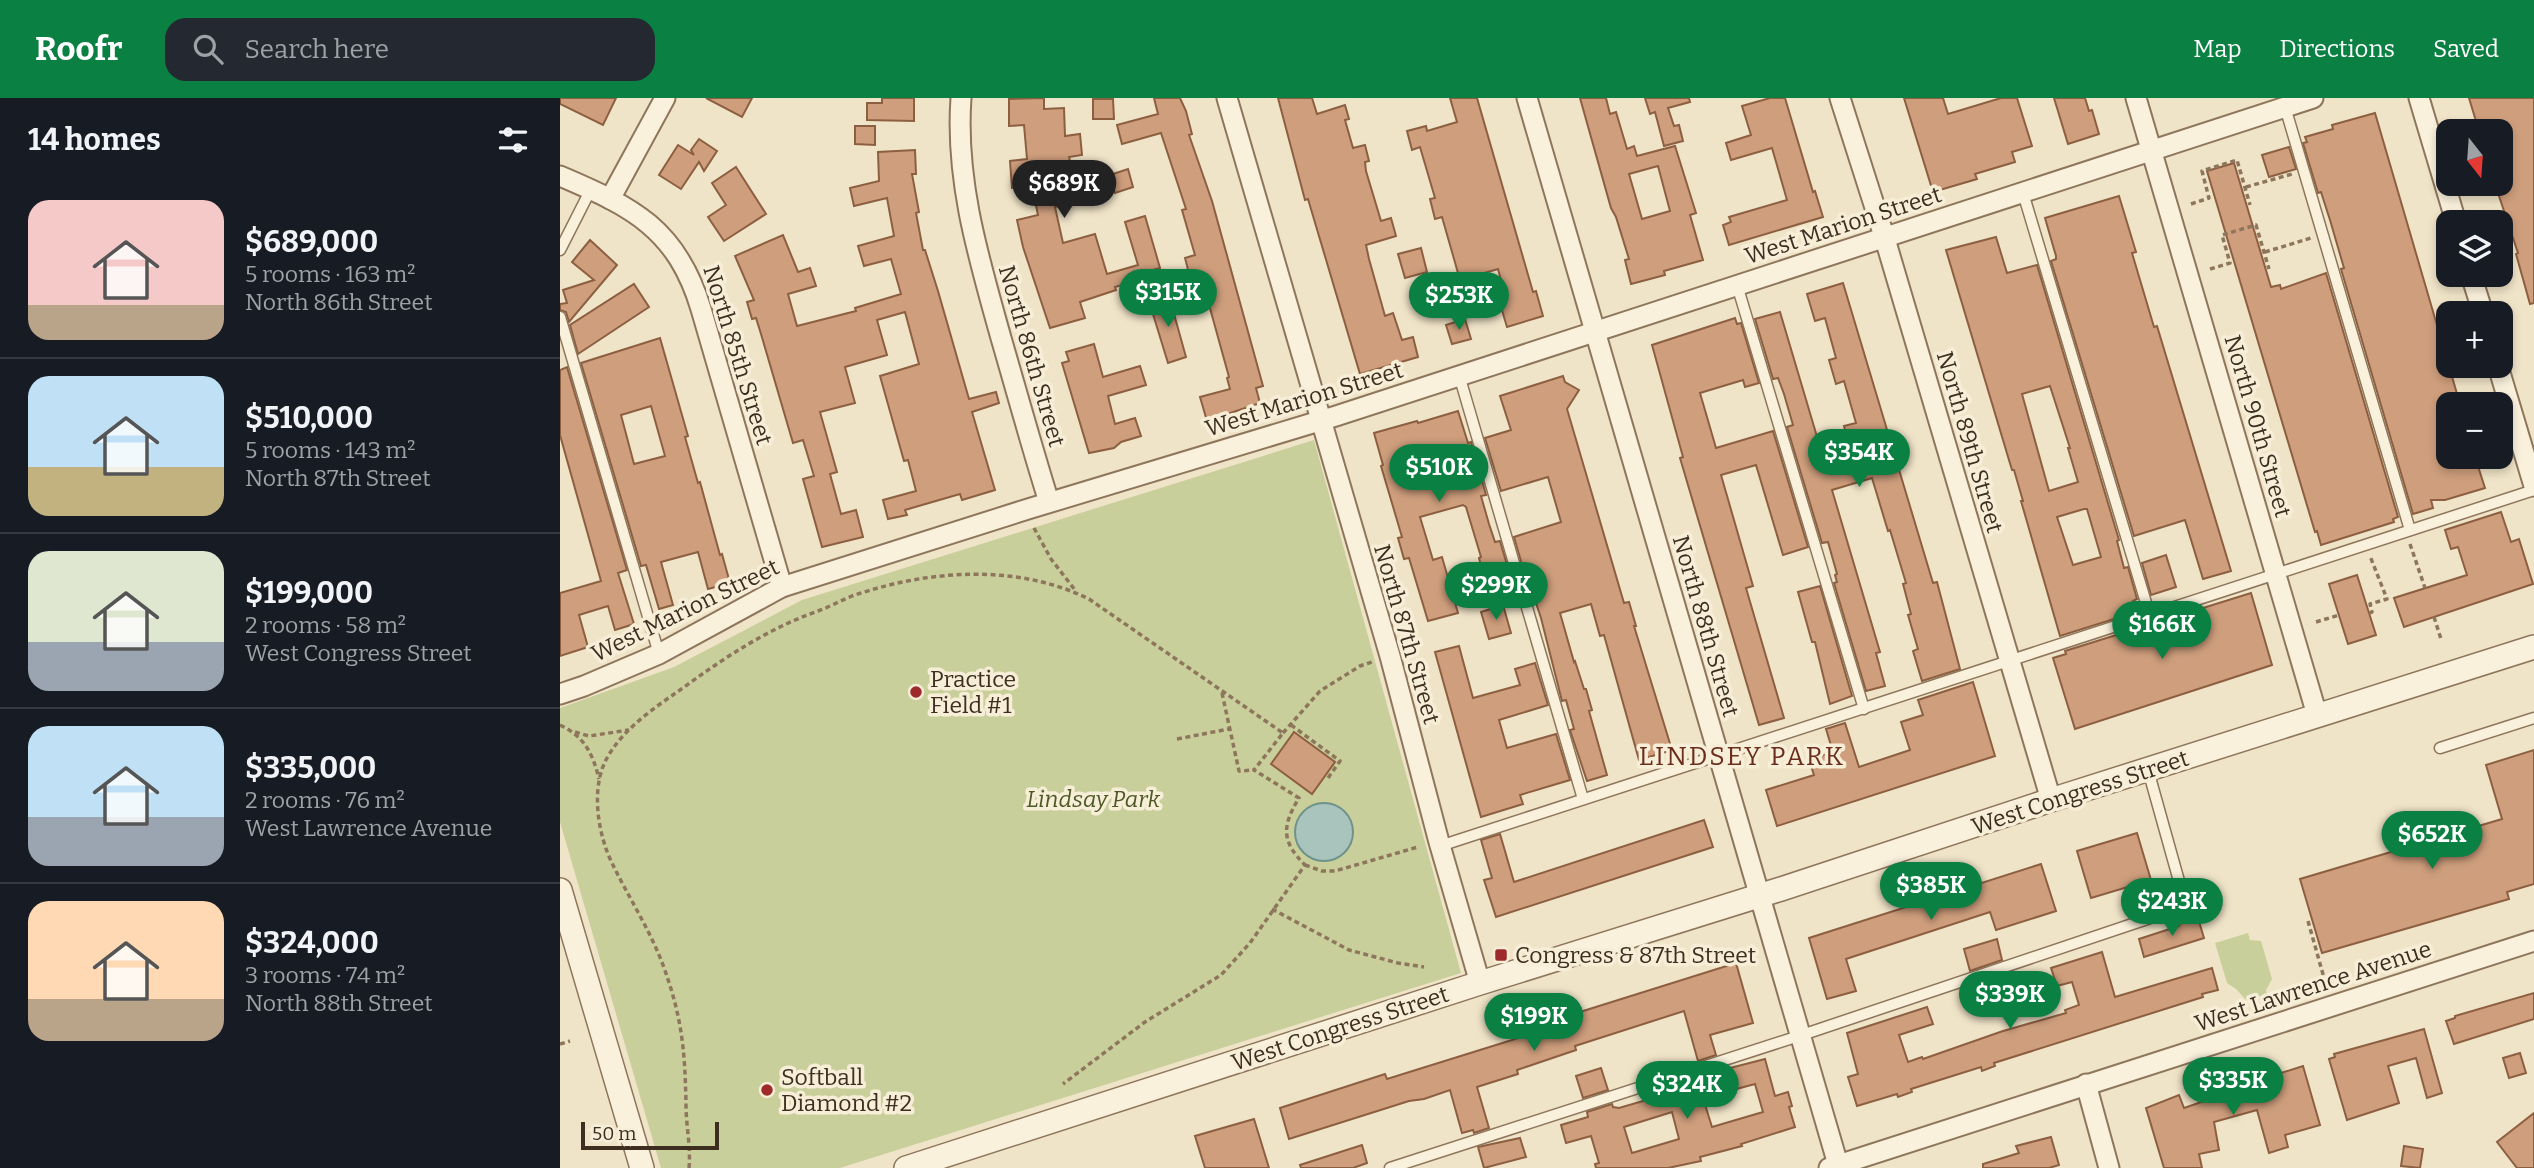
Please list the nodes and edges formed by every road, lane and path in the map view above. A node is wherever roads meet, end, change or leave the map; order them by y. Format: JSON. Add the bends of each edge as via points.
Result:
{"nodes":[{"id":1,"x":665,"y":98,"type":"edge"},
{"id":2,"x":961,"y":98,"type":"edge"},
{"id":3,"x":1227,"y":98,"type":"edge"},
{"id":4,"x":1527,"y":98,"type":"edge"},
{"id":5,"x":1840,"y":98,"type":"edge"},
{"id":6,"x":2136,"y":98,"type":"edge"},
{"id":7,"x":2313,"y":98,"type":"edge"},
{"id":8,"x":2419,"y":98,"type":"edge"},
{"id":9,"x":2286,"y":107,"type":"junction"},
{"id":10,"x":2151,"y":152,"type":"junction"},
{"id":11,"x":2304,"y":170,"type":"junction"},
{"id":12,"x":560,"y":176,"type":"edge"},
{"id":13,"x":2245,"y":187,"type":"junction"},
{"id":14,"x":591,"y":189,"type":"junction"},
{"id":15,"x":2023,"y":194,"type":"junction"},
{"id":16,"x":610,"y":199,"type":"junction"},
{"id":17,"x":2191,"y":204,"type":"dead end"},
{"id":18,"x":2250,"y":205,"type":"dead end"},
{"id":19,"x":2452,"y":210,"type":"edge"},
{"id":20,"x":2323,"y":234,"type":"junction"},
{"id":21,"x":1885,"y":239,"type":"junction"},
{"id":22,"x":560,"y":250,"type":"edge"},
{"id":23,"x":2264,"y":252,"type":"junction"},
{"id":24,"x":2210,"y":269,"type":"dead end"},
{"id":25,"x":2269,"y":269,"type":"dead end"},
{"id":26,"x":1737,"y":285,"type":"junction"},
{"id":27,"x":560,"y":317,"type":"edge"},
{"id":28,"x":1595,"y":331,"type":"junction"},
{"id":29,"x":1459,"y":375,"type":"junction"},
{"id":30,"x":2502,"y":378,"type":"edge"},
{"id":31,"x":1320,"y":421,"type":"junction"},
{"id":32,"x":2534,"y":488,"type":"edge"},
{"id":33,"x":1049,"y":502,"type":"junction"},
{"id":34,"x":1034,"y":528,"type":"dead end"},
{"id":35,"x":2408,"y":531,"type":"junction"},
{"id":36,"x":2366,"y":544,"type":"junction"},
{"id":37,"x":2276,"y":574,"type":"junction"},
{"id":38,"x":782,"y":587,"type":"junction"},
{"id":39,"x":2425,"y":588,"type":"dead end"},
{"id":40,"x":1078,"y":593,"type":"junction"},
{"id":41,"x":2369,"y":613,"type":"dead end"},
{"id":42,"x":2150,"y":615,"type":"junction"},
{"id":43,"x":2339,"y":615,"type":"dead end"},
{"id":44,"x":2434,"y":617,"type":"dead end"},
{"id":45,"x":2316,"y":622,"type":"dead end"},
{"id":46,"x":2441,"y":639,"type":"dead end"},
{"id":47,"x":2534,"y":647,"type":"edge"},
{"id":48,"x":659,"y":654,"type":"junction"},
{"id":49,"x":1390,"y":656,"type":"junction"},
{"id":50,"x":2009,"y":662,"type":"junction"},
{"id":51,"x":1221,"y":691,"type":"junction"},
{"id":52,"x":560,"y":694,"type":"edge"},
{"id":53,"x":1864,"y":709,"type":"junction"},
{"id":54,"x":2317,"y":715,"type":"junction"},
{"id":55,"x":2534,"y":718,"type":"edge"},
{"id":56,"x":560,"y":725,"type":"edge"},
{"id":57,"x":1291,"y":725,"type":"junction"},
{"id":58,"x":1230,"y":729,"type":"junction"},
{"id":59,"x":630,"y":730,"type":"junction"},
{"id":60,"x":573,"y":731,"type":"junction"},
{"id":61,"x":1283,"y":733,"type":"junction"},
{"id":62,"x":1177,"y":739,"type":"dead end"},
{"id":63,"x":2441,"y":748,"type":"dead end"},
{"id":64,"x":1718,"y":756,"type":"junction"},
{"id":65,"x":1254,"y":770,"type":"junction"},
{"id":66,"x":2148,"y":771,"type":"junction"},
{"id":67,"x":1328,"y":778,"type":"dead end"},
{"id":68,"x":599,"y":781,"type":"junction"},
{"id":69,"x":1583,"y":799,"type":"junction"},
{"id":70,"x":2051,"y":800,"type":"junction"},
{"id":71,"x":1440,"y":846,"type":"junction"},
{"id":72,"x":1418,"y":847,"type":"dead end"},
{"id":73,"x":1305,"y":865,"type":"junction"},
{"id":74,"x":560,"y":890,"type":"edge"},
{"id":75,"x":1759,"y":896,"type":"junction"},
{"id":76,"x":1272,"y":909,"type":"junction"},
{"id":77,"x":2308,"y":921,"type":"dead end"},
{"id":78,"x":2534,"y":942,"type":"edge"},
{"id":79,"x":1424,"y":967,"type":"dead end"},
{"id":80,"x":1480,"y":983,"type":"junction"},
{"id":81,"x":2326,"y":985,"type":"dead end"},
{"id":82,"x":1802,"y":1035,"type":"junction"},
{"id":83,"x":570,"y":1041,"type":"dead end"},
{"id":84,"x":560,"y":1044,"type":"edge"},
{"id":85,"x":1063,"y":1084,"type":"dead end"},
{"id":86,"x":2086,"y":1084,"type":"junction"},
{"id":87,"x":944,"y":1162,"type":"edge"},
{"id":88,"x":1835,"y":1167,"type":"edge"},
{"id":89,"x":642,"y":1168,"type":"edge"},
{"id":90,"x":689,"y":1168,"type":"edge"},
{"id":91,"x":906,"y":1168,"type":"edge"},
{"id":92,"x":1390,"y":1168,"type":"edge"},
{"id":93,"x":2109,"y":1168,"type":"edge"}],
"edges":[{"from":1,"to":16,"type":"street"},
{"from":2,"to":33,"type":"street","name":"North 86th Street","via":[[962,177],[976,248]]},
{"from":3,"to":31,"type":"street","name":"North 87th Street"},
{"from":4,"to":28,"type":"street","name":"North 88th Street"},
{"from":5,"to":21,"type":"street","name":"North 89th Street"},
{"from":6,"to":10,"type":"street","name":"North 90th Street"},
{"from":7,"to":9,"type":"street","name":"West Marion Street"},
{"from":8,"to":19,"type":"street"},
{"from":9,"to":10,"type":"street","name":"West Marion Street"},
{"from":9,"to":11,"type":"lane"},
{"from":10,"to":15,"type":"street","name":"West Marion Street"},
{"from":10,"to":37,"type":"street","name":"North 90th Street"},
{"from":11,"to":13,"type":"path"},
{"from":11,"to":20,"type":"lane"},
{"from":12,"to":14,"type":"street","name":"North 85th Street"},
{"from":13,"to":17,"type":"path","via":[[2237,160],[2202,171],[2210,198]]},
{"from":13,"to":18,"type":"path"},
{"from":14,"to":16,"type":"street","name":"North 85th Street"},
{"from":14,"to":22,"type":"lane"},
{"from":15,"to":21,"type":"street","name":"West Marion Street"},
{"from":15,"to":42,"type":"lane"},
{"from":16,"to":38,"type":"street","name":"North 85th Street","via":[[660,233],[687,268]]},
{"from":20,"to":23,"type":"path"},
{"from":20,"to":35,"type":"lane"},
{"from":21,"to":26,"type":"street","name":"West Marion Street"},
{"from":21,"to":50,"type":"street","name":"North 89th Street"},
{"from":23,"to":24,"type":"path","via":[[2256,225],[2222,235],[2230,262]]},
{"from":23,"to":25,"type":"path"},
{"from":26,"to":28,"type":"street","name":"West Marion Street"},
{"from":26,"to":53,"type":"lane"},
{"from":27,"to":48,"type":"lane"},
{"from":28,"to":29,"type":"street","name":"West Marion Street"},
{"from":28,"to":64,"type":"street","name":"North 88th Street"},
{"from":29,"to":31,"type":"street","name":"West Marion Street"},
{"from":29,"to":69,"type":"lane"},
{"from":30,"to":32,"type":"street"},
{"from":31,"to":33,"type":"street","name":"West Marion Street"},
{"from":31,"to":49,"type":"street","name":"North 87th Street"},
{"from":32,"to":35,"type":"lane"},
{"from":33,"to":38,"type":"street","name":"West Marion Street"},
{"from":34,"to":40,"type":"path"},
{"from":35,"to":36,"type":"lane"},
{"from":35,"to":39,"type":"path"},
{"from":36,"to":37,"type":"lane"},
{"from":36,"to":41,"type":"path","via":[[2387,599],[2370,604]]},
{"from":37,"to":42,"type":"lane"},
{"from":37,"to":54,"type":"street","name":"North 90th Street"},
{"from":38,"to":48,"type":"street","name":"West Marion Street"},
{"from":40,"to":51,"type":"path"},
{"from":40,"to":59,"type":"path","via":[[987,574],[919,580],[863,593],[796,619],[736,650]]},
{"from":42,"to":50,"type":"lane"},
{"from":43,"to":45,"type":"path"},
{"from":44,"to":46,"type":"path"},
{"from":47,"to":54,"type":"street","name":"West Congress Street"},
{"from":48,"to":52,"type":"street","name":"West Marion Street"},
{"from":49,"to":57,"type":"path","via":[[1360,666],[1320,691]]},
{"from":49,"to":71,"type":"street","name":"North 87th Street"},
{"from":50,"to":53,"type":"lane"},
{"from":50,"to":70,"type":"street","name":"North 89th Street"},
{"from":51,"to":58,"type":"path"},
{"from":51,"to":61,"type":"path"},
{"from":53,"to":64,"type":"lane"},
{"from":54,"to":66,"type":"street","name":"West Congress Street"},
{"from":55,"to":63,"type":"lane"},
{"from":56,"to":60,"type":"path"},
{"from":57,"to":61,"type":"path"},
{"from":57,"to":67,"type":"path","via":[[1340,761]]},
{"from":58,"to":62,"type":"path"},
{"from":58,"to":65,"type":"path","via":[[1238,771]]},
{"from":59,"to":60,"type":"path","via":[[589,736]]},
{"from":59,"to":68,"type":"path","via":[[607,758]]},
{"from":60,"to":68,"type":"path","via":[[594,758]]},
{"from":61,"to":65,"type":"path"},
{"from":64,"to":69,"type":"lane"},
{"from":64,"to":75,"type":"street","name":"North 88th Street"},
{"from":65,"to":73,"type":"path","via":[[1299,798],[1288,816],[1286,835],[1292,852]]},
{"from":66,"to":70,"type":"street","name":"West Congress Street"},
{"from":66,"to":82,"type":"lane","via":[[2186,906]]},
{"from":68,"to":90,"type":"path","via":[[598,809],[612,863],[662,964],[681,1022]]},
{"from":69,"to":71,"type":"lane"},
{"from":70,"to":75,"type":"street","name":"West Congress Street"},
{"from":71,"to":80,"type":"street","name":"North 87th Street"},
{"from":72,"to":73,"type":"path","via":[[1335,870]]},
{"from":73,"to":76,"type":"path"},
{"from":74,"to":89,"type":"street"},
{"from":75,"to":80,"type":"street","name":"West Congress Street"},
{"from":75,"to":82,"type":"street","name":"North 88th Street"},
{"from":76,"to":79,"type":"path","via":[[1349,950]]},
{"from":76,"to":85,"type":"path","via":[[1221,975],[1145,1022]]},
{"from":77,"to":81,"type":"path"},
{"from":78,"to":86,"type":"street","name":"West Lawrence Avenue"},
{"from":80,"to":87,"type":"street","name":"West Congress Street"},
{"from":82,"to":88,"type":"street","name":"North 88th Street"},
{"from":82,"to":92,"type":"lane"},
{"from":83,"to":84,"type":"path"},
{"from":86,"to":88,"type":"street","name":"West Lawrence Avenue"},
{"from":86,"to":93,"type":"street"},
{"from":87,"to":91,"type":"street","name":"West Congress Street"}]}
